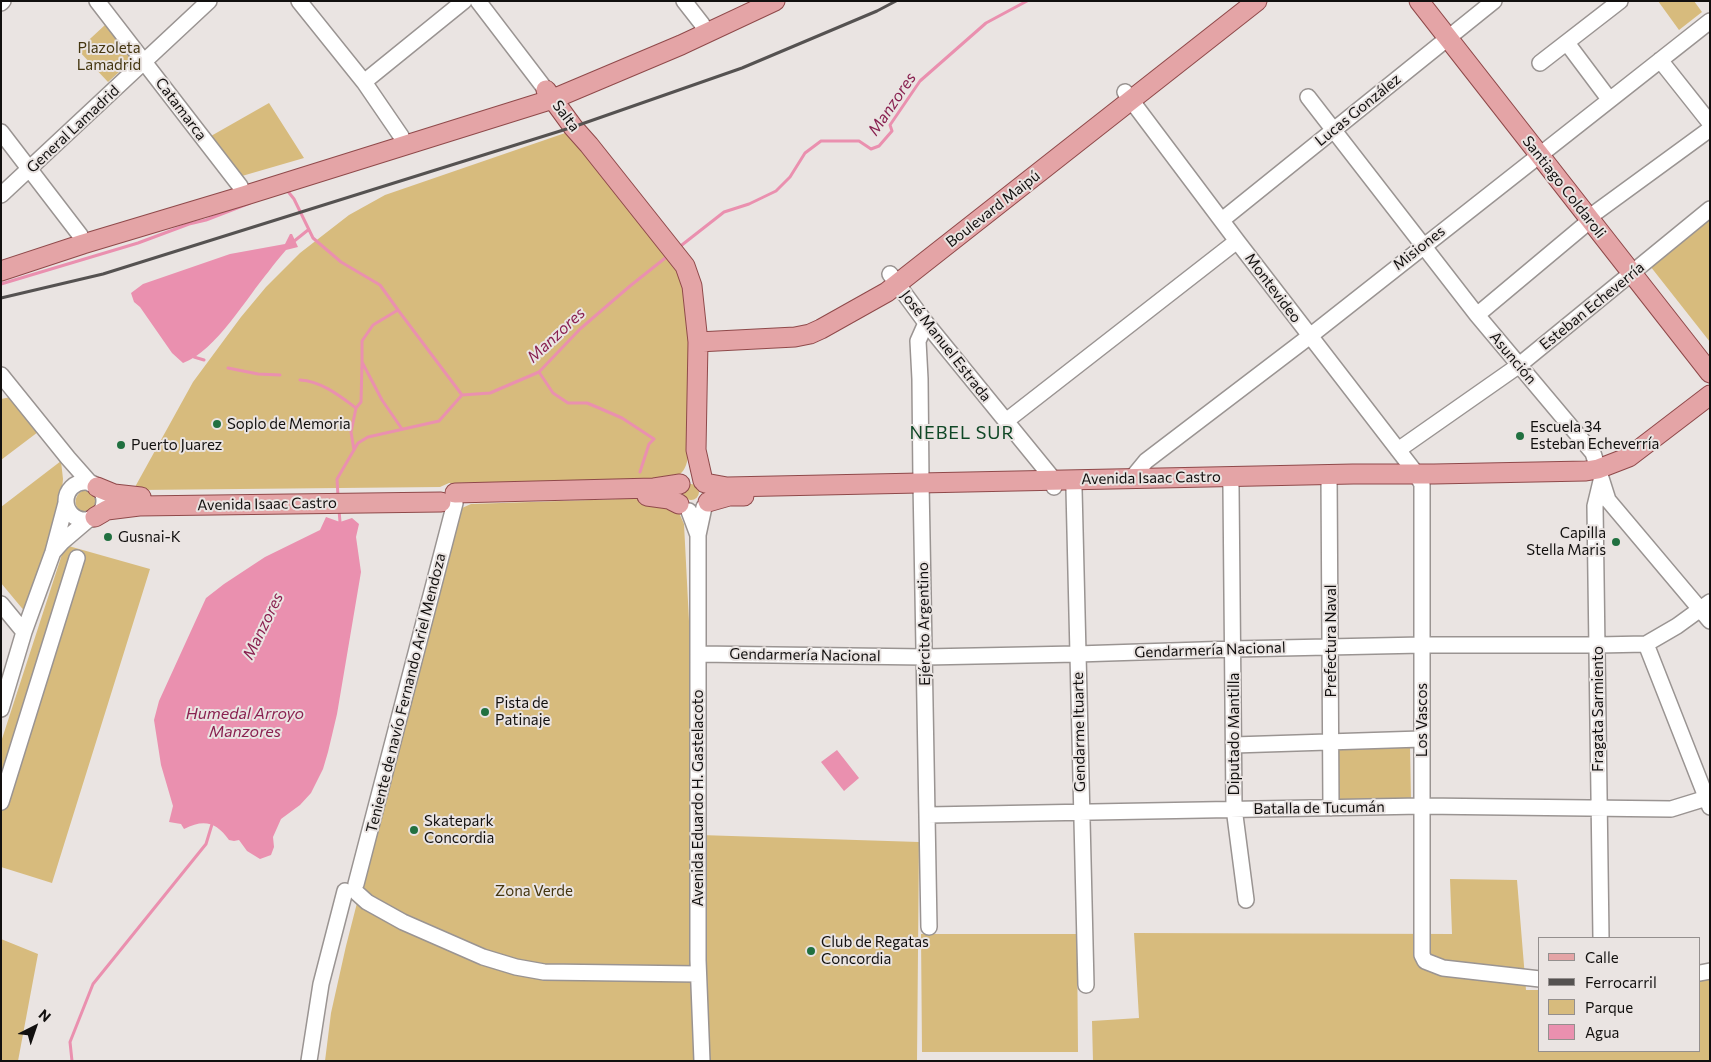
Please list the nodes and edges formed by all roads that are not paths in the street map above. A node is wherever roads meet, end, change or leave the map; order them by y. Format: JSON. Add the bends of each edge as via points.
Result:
{"nodes":[{"id":1,"x":97,"y":1,"type":"edge"},
{"id":2,"x":209,"y":1,"type":"edge"},
{"id":3,"x":299,"y":1,"type":"edge"},
{"id":4,"x":464,"y":1,"type":"edge"},
{"id":5,"x":478,"y":1,"type":"edge"},
{"id":6,"x":684,"y":1,"type":"edge"},
{"id":7,"x":752,"y":1,"type":"edge"},
{"id":8,"x":775,"y":1,"type":"edge"},
{"id":9,"x":1241,"y":1,"type":"edge"},
{"id":10,"x":1257,"y":1,"type":"edge"},
{"id":11,"x":1419,"y":1,"type":"edge"},
{"id":12,"x":1430,"y":1,"type":"edge"},
{"id":13,"x":1494,"y":1,"type":"edge"},
{"id":14,"x":1615,"y":3,"type":"edge"},
{"id":15,"x":1710,"y":21,"type":"edge"},
{"id":16,"x":704,"y":29,"type":"junction"},
{"id":17,"x":1451,"y":36,"type":"junction"},
{"id":18,"x":1567,"y":43,"type":"junction"},
{"id":19,"x":1660,"y":60,"type":"junction"},
{"id":20,"x":145,"y":62,"type":"junction"},
{"id":21,"x":1540,"y":63,"type":"dead end"},
{"id":22,"x":364,"y":82,"type":"junction"},
{"id":23,"x":550,"y":95,"type":"junction"},
{"id":24,"x":1128,"y":96,"type":"junction"},
{"id":25,"x":1308,"y":97,"type":"dead end"},
{"id":26,"x":1609,"y":99,"type":"junction"},
{"id":27,"x":1710,"y":123,"type":"edge"},
{"id":28,"x":1710,"y":129,"type":"edge"},
{"id":29,"x":1333,"y":130,"type":"junction"},
{"id":30,"x":1,"y":132,"type":"edge"},
{"id":31,"x":402,"y":141,"type":"junction"},
{"id":32,"x":1542,"y":152,"type":"junction"},
{"id":33,"x":30,"y":169,"type":"junction"},
{"id":34,"x":241,"y":191,"type":"junction"},
{"id":35,"x":1,"y":195,"type":"edge"},
{"id":36,"x":1710,"y":210,"type":"edge"},
{"id":37,"x":1591,"y":219,"type":"junction"},
{"id":38,"x":1222,"y":220,"type":"junction"},
{"id":39,"x":82,"y":239,"type":"junction"},
{"id":40,"x":1237,"y":241,"type":"junction"},
{"id":41,"x":1423,"y":246,"type":"junction"},
{"id":42,"x":1,"y":261,"type":"edge"},
{"id":43,"x":1,"y":270,"type":"edge"},
{"id":44,"x":1636,"y":270,"type":"junction"},
{"id":45,"x":894,"y":279,"type":"junction"},
{"id":46,"x":1476,"y":315,"type":"junction"},
{"id":47,"x":926,"y":323,"type":"junction"},
{"id":48,"x":697,"y":336,"type":"junction"},
{"id":49,"x":1310,"y":336,"type":"junction"},
{"id":50,"x":1710,"y":357,"type":"edge"},
{"id":51,"x":1518,"y":366,"type":"junction"},
{"id":52,"x":1710,"y":373,"type":"edge"},
{"id":53,"x":3,"y":381,"type":"edge"},
{"id":54,"x":1710,"y":395,"type":"edge"},
{"id":55,"x":1710,"y":408,"type":"edge"},
{"id":56,"x":1006,"y":421,"type":"junction"},
{"id":57,"x":1398,"y":450,"type":"junction"},
{"id":58,"x":68,"y":458,"type":"junction"},
{"id":59,"x":1599,"y":475,"type":"junction"},
{"id":60,"x":1132,"y":478,"type":"junction"},
{"id":61,"x":1419,"y":479,"type":"junction"},
{"id":62,"x":1330,"y":480,"type":"junction"},
{"id":63,"x":693,"y":482,"type":"junction"},
{"id":64,"x":1230,"y":482,"type":"junction"},
{"id":65,"x":1064,"y":484,"type":"junction"},
{"id":66,"x":94,"y":485,"type":"junction"},
{"id":67,"x":921,"y":487,"type":"junction"},
{"id":68,"x":67,"y":498,"type":"junction"},
{"id":69,"x":448,"y":499,"type":"junction"},
{"id":70,"x":286,"y":500,"type":"junction"},
{"id":71,"x":695,"y":506,"type":"junction"},
{"id":72,"x":92,"y":518,"type":"junction"},
{"id":73,"x":52,"y":552,"type":"junction"},
{"id":74,"x":77,"y":558,"type":"dead end"},
{"id":75,"x":1,"y":604,"type":"edge"},
{"id":76,"x":1707,"y":611,"type":"edge"},
{"id":77,"x":24,"y":632,"type":"junction"},
{"id":78,"x":1646,"y":644,"type":"junction"},
{"id":79,"x":1422,"y":645,"type":"junction"},
{"id":80,"x":1598,"y":645,"type":"junction"},
{"id":81,"x":1331,"y":647,"type":"junction"},
{"id":82,"x":1233,"y":649,"type":"junction"},
{"id":83,"x":698,"y":654,"type":"junction"},
{"id":84,"x":1077,"y":654,"type":"junction"},
{"id":85,"x":924,"y":657,"type":"junction"},
{"id":86,"x":1,"y":710,"type":"edge"},
{"id":87,"x":1421,"y":739,"type":"junction"},
{"id":88,"x":1331,"y":743,"type":"junction"},
{"id":89,"x":1234,"y":745,"type":"junction"},
{"id":90,"x":1709,"y":801,"type":"edge"},
{"id":91,"x":1,"y":802,"type":"edge"},
{"id":92,"x":1422,"y":806,"type":"junction"},
{"id":93,"x":1234,"y":808,"type":"junction"},
{"id":94,"x":1331,"y":808,"type":"junction"},
{"id":95,"x":1598,"y":809,"type":"junction"},
{"id":96,"x":1081,"y":812,"type":"junction"},
{"id":97,"x":928,"y":815,"type":"junction"},
{"id":98,"x":352,"y":889,"type":"junction"},
{"id":99,"x":1246,"y":900,"type":"dead end"},
{"id":100,"x":929,"y":927,"type":"dead end"},
{"id":101,"x":1601,"y":937,"type":"edge"},
{"id":102,"x":698,"y":974,"type":"junction"},
{"id":103,"x":1538,"y":979,"type":"edge"},
{"id":104,"x":1086,"y":985,"type":"dead end"},
{"id":105,"x":309,"y":1061,"type":"edge"},
{"id":106,"x":318,"y":1061,"type":"edge"},
{"id":107,"x":702,"y":1061,"type":"edge"}],
"edges":[{"from":1,"to":20,"type":"street","name":"Catamarca"},
{"from":2,"to":20,"type":"street","name":"General Lamadrid"},
{"from":3,"to":22,"type":"street"},
{"from":4,"to":22,"type":"street"},
{"from":5,"to":23,"type":"street","name":"Salta"},
{"from":6,"to":16,"type":"street"},
{"from":7,"to":16,"type":"main road"},
{"from":8,"to":16,"type":"main road"},
{"from":9,"to":24,"type":"main road","name":"Boulevard Maipú"},
{"from":10,"to":24,"type":"main road","name":"Boulevard Maipú"},
{"from":11,"to":17,"type":"main road","name":"Santiago Coldaroli"},
{"from":12,"to":17,"type":"main road","name":"Santiago Coldaroli"},
{"from":13,"to":17,"type":"street","name":"Lucas González"},
{"from":14,"to":18,"type":"street"},
{"from":15,"to":19,"type":"street","name":"Misiones"},
{"from":16,"to":23,"type":"main road","via":[[603,68]]},
{"from":17,"to":29,"type":"street","name":"Lucas González"},
{"from":17,"to":32,"type":"main road","name":"Santiago Coldaroli"},
{"from":18,"to":21,"type":"street"},
{"from":18,"to":26,"type":"street"},
{"from":19,"to":26,"type":"street","name":"Misiones"},
{"from":19,"to":27,"type":"street"},
{"from":20,"to":33,"type":"street","name":"General Lamadrid"},
{"from":20,"to":34,"type":"street","name":"Catamarca"},
{"from":22,"to":31,"type":"street"},
{"from":23,"to":31,"type":"main road"},
{"from":23,"to":48,"type":"main road","name":"Salta","via":[[685,266],[692,286]]},
{"from":24,"to":38,"type":"street","name":"Montevideo"},
{"from":24,"to":45,"type":"main road","name":"Boulevard Maipú"},
{"from":25,"to":29,"type":"street","name":"Asunción"},
{"from":26,"to":32,"type":"street","name":"Misiones"},
{"from":28,"to":37,"type":"street"},
{"from":29,"to":38,"type":"street","name":"Lucas González"},
{"from":29,"to":41,"type":"street","name":"Asunción"},
{"from":30,"to":33,"type":"street"},
{"from":31,"to":34,"type":"main road"},
{"from":32,"to":37,"type":"main road","name":"Santiago Coldaroli"},
{"from":32,"to":41,"type":"street","name":"Misiones"},
{"from":33,"to":35,"type":"street","name":"General Lamadrid"},
{"from":33,"to":39,"type":"street"},
{"from":34,"to":39,"type":"main road"},
{"from":36,"to":44,"type":"street","name":"Esteban Echeverría"},
{"from":37,"to":44,"type":"main road","name":"Santiago Coldaroli"},
{"from":37,"to":46,"type":"street"},
{"from":38,"to":40,"type":"street","name":"Montevideo"},
{"from":39,"to":42,"type":"main road"},
{"from":39,"to":43,"type":"main road"},
{"from":40,"to":49,"type":"street","name":"Montevideo"},
{"from":40,"to":56,"type":"street"},
{"from":41,"to":46,"type":"street","name":"Asunción"},
{"from":41,"to":49,"type":"street","name":"Misiones"},
{"from":44,"to":50,"type":"main road","name":"Santiago Coldaroli"},
{"from":44,"to":51,"type":"street","name":"Esteban Echeverría"},
{"from":44,"to":52,"type":"main road","name":"Santiago Coldaroli"},
{"from":45,"to":47,"type":"street","name":"José Manuel Estrada"},
{"from":45,"to":48,"type":"main road","name":"Boulevard Maipú","via":[[799,326]]},
{"from":46,"to":51,"type":"street","name":"Asunción"},
{"from":47,"to":56,"type":"street","name":"José Manuel Estrada"},
{"from":47,"to":67,"type":"street","name":"Ejército Argentino","via":[[918,341]]},
{"from":48,"to":63,"type":"main road"},
{"from":49,"to":57,"type":"street","name":"Montevideo"},
{"from":49,"to":60,"type":"street","name":"Misiones","via":[[1146,461]]},
{"from":51,"to":57,"type":"street","name":"Esteban Echeverría"},
{"from":51,"to":59,"type":"street","name":"Asunción","via":[[1593,453]]},
{"from":53,"to":58,"type":"street"},
{"from":54,"to":59,"type":"main road","via":[[1629,457]]},
{"from":55,"to":59,"type":"main road","via":[[1634,467]]},
{"from":56,"to":65,"type":"street","name":"José Manuel Estrada"},
{"from":57,"to":61,"type":"street","name":"Montevideo"},
{"from":58,"to":66,"type":"street"},
{"from":58,"to":68,"type":"street"},
{"from":59,"to":61,"type":"main road","name":"Avenida Isaac Castro"},
{"from":59,"to":76,"type":"street","name":"Asunción","via":[[1608,500]]},
{"from":59,"to":80,"type":"street","name":"Fragata Sarmiento","via":[[1595,506]]},
{"from":60,"to":64,"type":"main road","name":"Avenida Isaac Castro"},
{"from":60,"to":65,"type":"main road","name":"Avenida Isaac Castro"},
{"from":61,"to":62,"type":"main road","name":"Avenida Isaac Castro"},
{"from":61,"to":79,"type":"street","name":"Los Vascos"},
{"from":62,"to":64,"type":"main road","name":"Avenida Isaac Castro"},
{"from":62,"to":81,"type":"street","name":"Prefectura Naval"},
{"from":63,"to":67,"type":"main road","name":"Avenida Isaac Castro","via":[[727,487]]},
{"from":63,"to":69,"type":"main road","name":"Avenida Isaac Castro","via":[[654,488]]},
{"from":63,"to":71,"type":"main road","via":[[710,491]]},
{"from":63,"to":71,"type":"main road","via":[[676,494]]},
{"from":64,"to":65,"type":"main road","name":"Avenida Isaac Castro"},
{"from":64,"to":82,"type":"street","name":"Diputado Mantilla"},
{"from":65,"to":67,"type":"main road","name":"Avenida Isaac Castro"},
{"from":65,"to":84,"type":"street","name":"Gendarme Ituarte"},
{"from":66,"to":68,"type":"street","via":[[75,485]]},
{"from":66,"to":70,"type":"main road","name":"Avenida Isaac Castro","via":[[130,497]]},
{"from":66,"to":72,"type":"street","via":[[103,501],[100,512]]},
{"from":67,"to":71,"type":"main road","name":"Avenida Isaac Castro","via":[[729,496]]},
{"from":67,"to":85,"type":"street","name":"Ejército Argentino"},
{"from":68,"to":72,"type":"street","via":[[72,514],[77,518]]},
{"from":68,"to":73,"type":"street"},
{"from":69,"to":70,"type":"main road","name":"Avenida Isaac Castro"},
{"from":69,"to":71,"type":"main road","name":"Avenida Isaac Castro","via":[[653,496]]},
{"from":69,"to":98,"type":"street","name":"Teniente de navío Fernando Ariel Mendoza"},
{"from":70,"to":72,"type":"main road","name":"Avenida Isaac Castro","via":[[125,506]]},
{"from":71,"to":83,"type":"street","name":"Avenida Eduardo H. Gastelacoto"},
{"from":72,"to":73,"type":"street"},
{"from":73,"to":77,"type":"street"},
{"from":74,"to":91,"type":"street"},
{"from":75,"to":77,"type":"street"},
{"from":76,"to":78,"type":"street","name":"Gendarmería Nacional"},
{"from":77,"to":86,"type":"street"},
{"from":78,"to":80,"type":"street","name":"Gendarmería Nacional"},
{"from":78,"to":90,"type":"street"},
{"from":79,"to":80,"type":"street","name":"Gendarmería Nacional"},
{"from":79,"to":81,"type":"street","name":"Gendarmería Nacional"},
{"from":79,"to":87,"type":"street","name":"Los Vascos"},
{"from":80,"to":95,"type":"street","name":"Fragata Sarmiento"},
{"from":81,"to":82,"type":"street","name":"Gendarmería Nacional"},
{"from":81,"to":88,"type":"street","name":"Prefectura Naval"},
{"from":82,"to":84,"type":"street","name":"Gendarmería Nacional"},
{"from":82,"to":89,"type":"street","name":"Diputado Mantilla"},
{"from":83,"to":85,"type":"street","name":"Gendarmería Nacional"},
{"from":83,"to":102,"type":"street","name":"Avenida Eduardo H. Gastelacoto"},
{"from":84,"to":85,"type":"street","name":"Gendarmería Nacional"},
{"from":84,"to":96,"type":"street","name":"Gendarme Ituarte"},
{"from":85,"to":97,"type":"street","name":"Ejército Argentino"},
{"from":87,"to":88,"type":"street"},
{"from":87,"to":92,"type":"street","name":"Los Vascos"},
{"from":88,"to":89,"type":"street"},
{"from":88,"to":94,"type":"street","name":"Prefectura Naval"},
{"from":89,"to":93,"type":"street","name":"Diputado Mantilla"},
{"from":90,"to":95,"type":"street","name":"Batalla de Tucumán","via":[[1671,809]]},
{"from":92,"to":94,"type":"street","name":"Batalla de Tucumán"},
{"from":92,"to":95,"type":"street","name":"Batalla de Tucumán"},
{"from":92,"to":103,"type":"street","name":"Los Vascos","via":[[1422,955],[1425,961],[1442,968]]},
{"from":93,"to":94,"type":"street","name":"Batalla de Tucumán"},
{"from":93,"to":96,"type":"street","name":"Batalla de Tucumán"},
{"from":93,"to":99,"type":"street","name":"Diputado Mantilla"},
{"from":95,"to":101,"type":"street","name":"Fragata Sarmiento"},
{"from":96,"to":97,"type":"street","name":"Batalla de Tucumán"},
{"from":96,"to":104,"type":"street","name":"Gendarme Ituarte"},
{"from":97,"to":100,"type":"street","name":"Ejército Argentino"},
{"from":98,"to":102,"type":"street","via":[[403,922],[483,957],[516,967],[544,972]]},
{"from":98,"to":105,"type":"street","name":"Teniente de navío Fernando Ariel Mendoza","via":[[322,984]]},
{"from":98,"to":106,"type":"street","name":"Teniente de navío Fernando Ariel Mendoza","via":[[329,990]]},
{"from":102,"to":107,"type":"street","name":"Avenida Eduardo H. Gastelacoto"}]}
